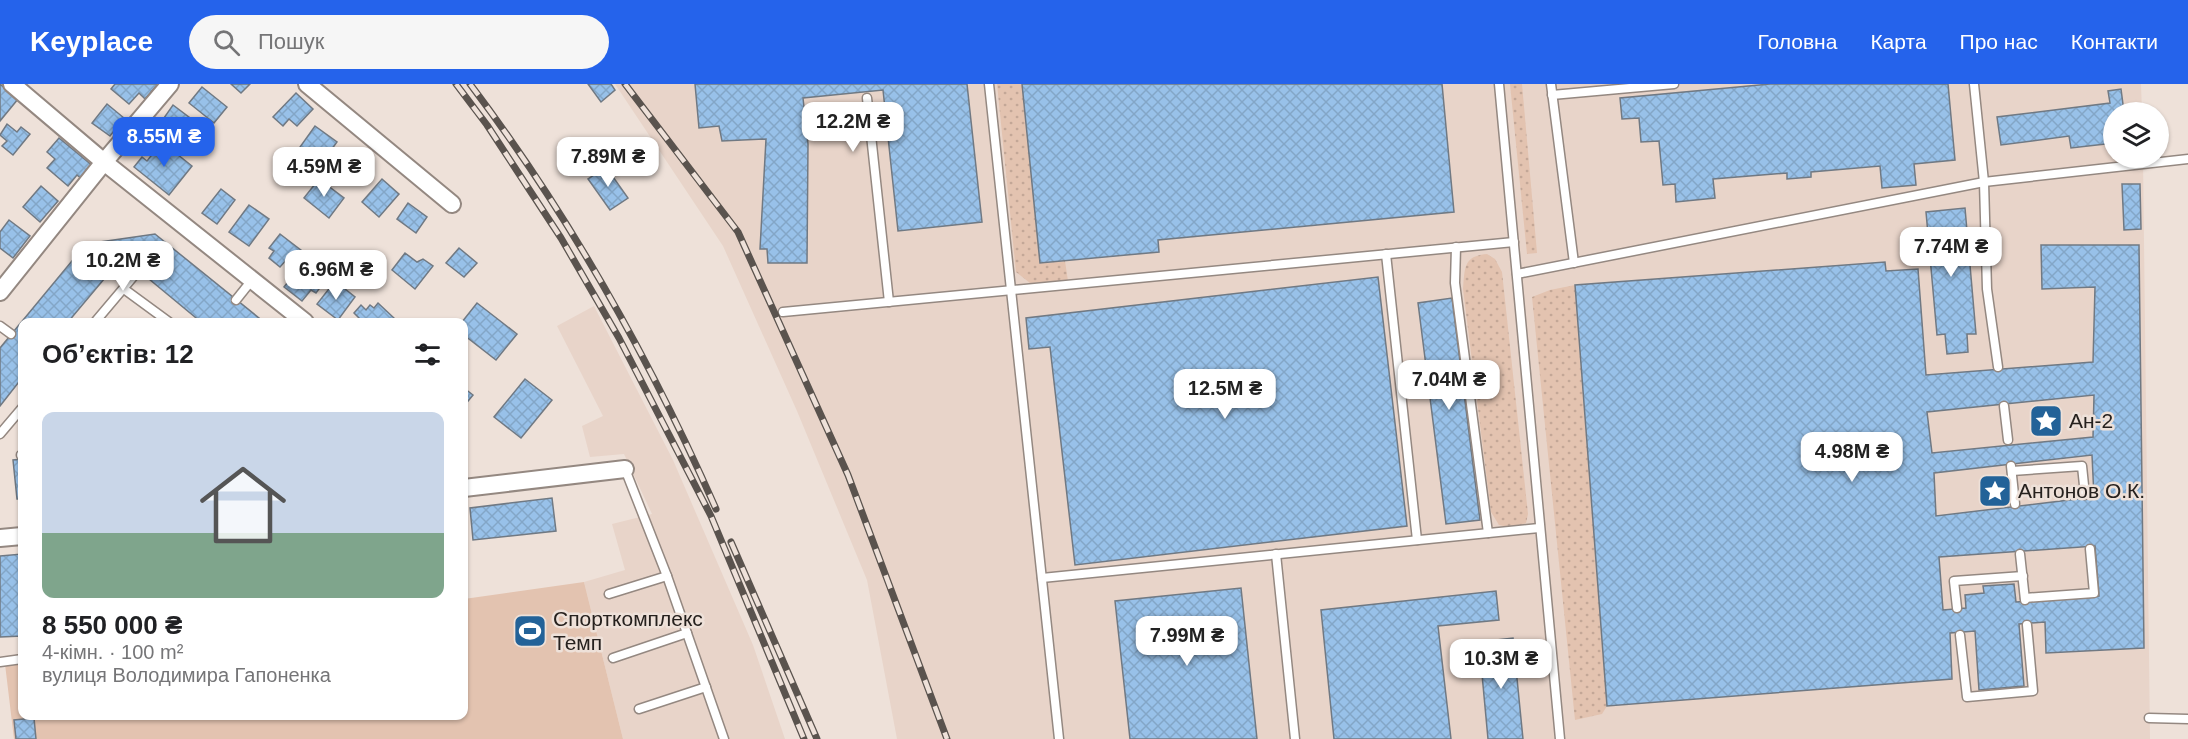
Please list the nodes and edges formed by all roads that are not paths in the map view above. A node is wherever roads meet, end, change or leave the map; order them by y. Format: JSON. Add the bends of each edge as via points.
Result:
{"nodes":[{"id":1,"x":12,"y":84,"type":"edge"},
{"id":2,"x":171,"y":84,"type":"edge"},
{"id":3,"x":307,"y":84,"type":"edge"},
{"id":4,"x":989,"y":84,"type":"edge"},
{"id":5,"x":1499,"y":84,"type":"edge"},
{"id":6,"x":1551,"y":84,"type":"edge"},
{"id":7,"x":1674,"y":84,"type":"edge"},
{"id":8,"x":1974,"y":84,"type":"edge"},
{"id":9,"x":1552,"y":95,"type":"junction"},
{"id":10,"x":867,"y":98,"type":"dead end"},
{"id":11,"x":2188,"y":159,"type":"edge"},
{"id":12,"x":104,"y":162,"type":"junction"},
{"id":13,"x":1984,"y":182,"type":"junction"},
{"id":14,"x":452,"y":204,"type":"dead end"},
{"id":15,"x":1514,"y":242,"type":"junction"},
{"id":16,"x":1456,"y":248,"type":"junction"},
{"id":17,"x":1386,"y":254,"type":"junction"},
{"id":18,"x":1574,"y":263,"type":"junction"},
{"id":19,"x":1517,"y":274,"type":"junction"},
{"id":20,"x":133,"y":277,"type":"dead end"},
{"id":21,"x":252,"y":280,"type":"junction"},
{"id":22,"x":124,"y":289,"type":"junction"},
{"id":23,"x":1010,"y":290,"type":"junction"},
{"id":24,"x":0,"y":292,"type":"edge"},
{"id":25,"x":236,"y":300,"type":"dead end"},
{"id":26,"x":888,"y":302,"type":"junction"},
{"id":27,"x":783,"y":312,"type":"dead end"},
{"id":28,"x":99,"y":318,"type":"edge"},
{"id":29,"x":164,"y":318,"type":"edge"},
{"id":30,"x":299,"y":318,"type":"edge"},
{"id":31,"x":0,"y":326,"type":"edge"},
{"id":32,"x":11,"y":334,"type":"dead end"},
{"id":33,"x":1998,"y":367,"type":"dead end"},
{"id":34,"x":2004,"y":406,"type":"dead end"},
{"id":35,"x":18,"y":413,"type":"edge"},
{"id":36,"x":0,"y":434,"type":"edge"},
{"id":37,"x":2008,"y":440,"type":"dead end"},
{"id":38,"x":626,"y":469,"type":"joint"},
{"id":39,"x":468,"y":488,"type":"edge"},
{"id":40,"x":2085,"y":495,"type":"dead end"},
{"id":41,"x":2015,"y":504,"type":"dead end"},
{"id":42,"x":1539,"y":528,"type":"junction"},
{"id":43,"x":1488,"y":533,"type":"junction"},
{"id":44,"x":18,"y":536,"type":"edge"},
{"id":45,"x":0,"y":538,"type":"edge"},
{"id":46,"x":1417,"y":540,"type":"junction"},
{"id":47,"x":2090,"y":549,"type":"dead end"},
{"id":48,"x":1276,"y":554,"type":"junction"},
{"id":49,"x":2020,"y":554,"type":"dead end"},
{"id":50,"x":667,"y":576,"type":"junction"},
{"id":51,"x":2023,"y":576,"type":"junction"},
{"id":52,"x":1042,"y":578,"type":"junction"},
{"id":53,"x":609,"y":594,"type":"dead end"},
{"id":54,"x":1957,"y":608,"type":"dead end"},
{"id":55,"x":2027,"y":625,"type":"dead end"},
{"id":56,"x":687,"y":633,"type":"junction"},
{"id":57,"x":1960,"y":635,"type":"dead end"},
{"id":58,"x":613,"y":658,"type":"dead end"},
{"id":59,"x":18,"y":660,"type":"edge"},
{"id":60,"x":0,"y":662,"type":"edge"},
{"id":61,"x":706,"y":687,"type":"junction"},
{"id":62,"x":639,"y":709,"type":"dead end"},
{"id":63,"x":2149,"y":718,"type":"dead end"},
{"id":64,"x":2188,"y":719,"type":"edge"},
{"id":65,"x":724,"y":739,"type":"edge"},
{"id":66,"x":1059,"y":739,"type":"edge"},
{"id":67,"x":1295,"y":739,"type":"edge"},
{"id":68,"x":1560,"y":739,"type":"edge"}],
"edges":[{"from":1,"to":12,"type":"street"},
{"from":2,"to":12,"type":"street"},
{"from":3,"to":14,"type":"street"},
{"from":4,"to":23,"type":"lane"},
{"from":5,"to":15,"type":"lane"},
{"from":6,"to":9,"type":"lane"},
{"from":7,"to":9,"type":"lane"},
{"from":8,"to":13,"type":"lane"},
{"from":9,"to":18,"type":"lane"},
{"from":10,"to":26,"type":"lane"},
{"from":11,"to":13,"type":"lane"},
{"from":12,"to":21,"type":"street"},
{"from":12,"to":24,"type":"street"},
{"from":13,"to":18,"type":"lane"},
{"from":13,"to":33,"type":"lane","via":[[1987,289]]},
{"from":15,"to":16,"type":"lane"},
{"from":15,"to":19,"type":"lane"},
{"from":16,"to":17,"type":"lane"},
{"from":16,"to":43,"type":"lane","via":[[1455,283]]},
{"from":17,"to":23,"type":"lane"},
{"from":17,"to":46,"type":"lane"},
{"from":18,"to":19,"type":"lane"},
{"from":19,"to":42,"type":"lane"},
{"from":20,"to":22,"type":"lane"},
{"from":21,"to":25,"type":"lane"},
{"from":21,"to":30,"type":"street"},
{"from":22,"to":28,"type":"lane"},
{"from":22,"to":29,"type":"lane"},
{"from":23,"to":26,"type":"lane"},
{"from":23,"to":52,"type":"lane"},
{"from":26,"to":27,"type":"lane"},
{"from":31,"to":32,"type":"lane"},
{"from":34,"to":37,"type":"lane"},
{"from":35,"to":36,"type":"lane"},
{"from":38,"to":39,"type":"street"},
{"from":38,"to":50,"type":"lane"},
{"from":40,"to":41,"type":"lane","via":[[2082,466],[2011,469]]},
{"from":42,"to":43,"type":"lane"},
{"from":42,"to":68,"type":"lane"},
{"from":43,"to":46,"type":"lane"},
{"from":44,"to":45,"type":"street"},
{"from":46,"to":48,"type":"lane"},
{"from":47,"to":51,"type":"lane","via":[[2094,593],[2025,599]]},
{"from":48,"to":52,"type":"lane"},
{"from":48,"to":67,"type":"lane"},
{"from":49,"to":51,"type":"lane"},
{"from":50,"to":53,"type":"lane"},
{"from":50,"to":56,"type":"lane"},
{"from":51,"to":54,"type":"lane","via":[[1954,581]]},
{"from":52,"to":66,"type":"lane"},
{"from":55,"to":57,"type":"lane","via":[[2033,691],[1967,697]]},
{"from":56,"to":58,"type":"lane"},
{"from":56,"to":61,"type":"lane"},
{"from":59,"to":60,"type":"lane"},
{"from":61,"to":62,"type":"lane"},
{"from":61,"to":65,"type":"lane"},
{"from":63,"to":64,"type":"lane"}]}
